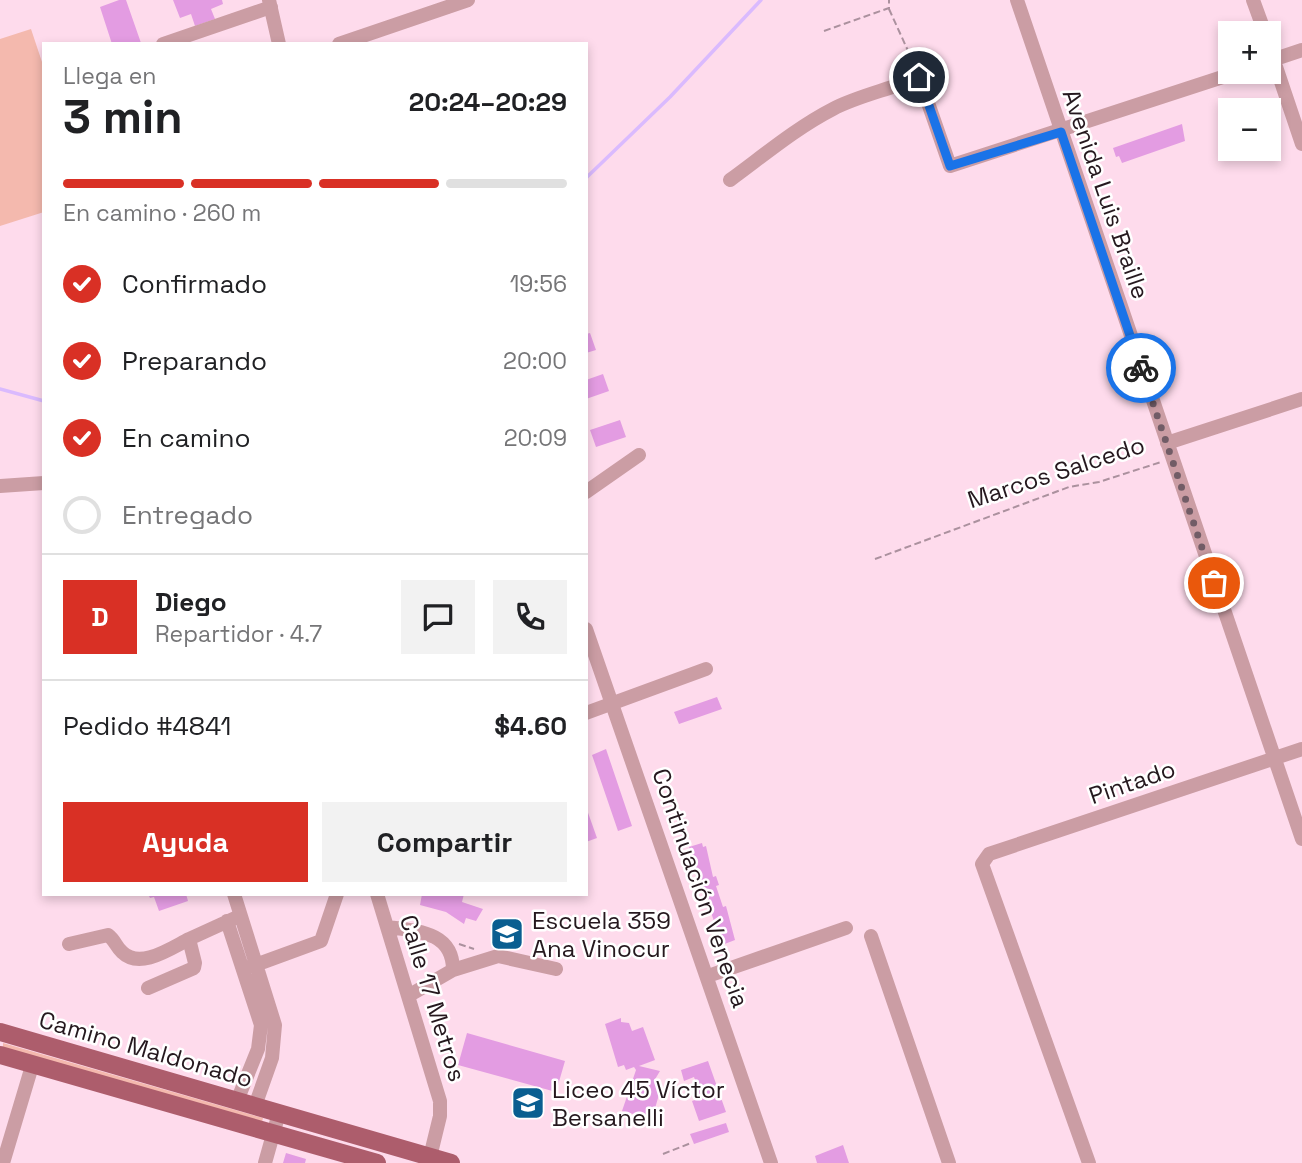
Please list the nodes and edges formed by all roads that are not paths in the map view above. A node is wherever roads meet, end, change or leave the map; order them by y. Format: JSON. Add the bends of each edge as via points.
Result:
{"nodes":[{"id":1,"x":468,"y":0,"type":"edge"},
{"id":2,"x":1017,"y":0,"type":"edge"},
{"id":3,"x":1254,"y":0,"type":"edge"},
{"id":4,"x":270,"y":3,"type":"edge"},
{"id":5,"x":428,"y":6,"type":"edge"},
{"id":6,"x":1261,"y":21,"type":"edge"},
{"id":7,"x":168,"y":42,"type":"edge"},
{"id":8,"x":279,"y":42,"type":"edge"},
{"id":9,"x":344,"y":42,"type":"edge"},
{"id":10,"x":1302,"y":50,"type":"edge"},
{"id":11,"x":1281,"y":54,"type":"edge"},
{"id":12,"x":1218,"y":79,"type":"edge"},
{"id":13,"x":1280,"y":84,"type":"edge"},
{"id":14,"x":1061,"y":132,"type":"junction"},
{"id":15,"x":1302,"y":144,"type":"edge"},
{"id":16,"x":730,"y":180,"type":"dead end"},
{"id":17,"x":1302,"y":399,"type":"edge"},
{"id":18,"x":1169,"y":450,"type":"junction"},
{"id":19,"x":639,"y":455,"type":"dead end"},
{"id":20,"x":42,"y":483,"type":"edge"},
{"id":21,"x":0,"y":486,"type":"edge"},
{"id":22,"x":588,"y":491,"type":"edge"},
{"id":23,"x":588,"y":634,"type":"edge"},
{"id":24,"x":706,"y":669,"type":"dead end"},
{"id":25,"x":612,"y":704,"type":"junction"},
{"id":26,"x":588,"y":712,"type":"edge"},
{"id":27,"x":1302,"y":749,"type":"edge"},
{"id":28,"x":1274,"y":758,"type":"junction"},
{"id":29,"x":1302,"y":839,"type":"edge"},
{"id":30,"x":234,"y":896,"type":"edge"},
{"id":31,"x":336,"y":896,"type":"edge"},
{"id":32,"x":378,"y":896,"type":"edge"},
{"id":33,"x":233,"y":919,"type":"junction"},
{"id":34,"x":388,"y":927,"type":"junction"},
{"id":35,"x":846,"y":928,"type":"dead end"},
{"id":36,"x":871,"y":936,"type":"dead end"},
{"id":37,"x":189,"y":939,"type":"junction"},
{"id":38,"x":69,"y":944,"type":"dead end"},
{"id":39,"x":250,"y":967,"type":"junction"},
{"id":40,"x":556,"y":969,"type":"dead end"},
{"id":41,"x":453,"y":970,"type":"junction"},
{"id":42,"x":708,"y":976,"type":"junction"},
{"id":43,"x":148,"y":988,"type":"dead end"},
{"id":44,"x":408,"y":996,"type":"junction"},
{"id":45,"x":0,"y":1032,"type":"edge"},
{"id":46,"x":0,"y":1055,"type":"edge"},
{"id":47,"x":32,"y":1066,"type":"junction"},
{"id":48,"x":237,"y":1101,"type":"junction"},
{"id":49,"x":255,"y":1106,"type":"junction"},
{"id":50,"x":279,"y":1113,"type":"junction"},
{"id":51,"x":274,"y":1133,"type":"junction"},
{"id":52,"x":430,"y":1157,"type":"junction"},
{"id":53,"x":3,"y":1163,"type":"edge"},
{"id":54,"x":265,"y":1163,"type":"edge"},
{"id":55,"x":377,"y":1163,"type":"edge"},
{"id":56,"x":451,"y":1163,"type":"edge"},
{"id":57,"x":771,"y":1163,"type":"edge"},
{"id":58,"x":948,"y":1163,"type":"edge"},
{"id":59,"x":1089,"y":1163,"type":"edge"}],
"edges":[{"from":1,"to":5,"type":"street"},
{"from":2,"to":14,"type":"street","name":"Avenida Luis Braille"},
{"from":3,"to":6,"type":"street"},
{"from":4,"to":7,"type":"street"},
{"from":4,"to":8,"type":"street"},
{"from":5,"to":9,"type":"street"},
{"from":10,"to":11,"type":"street"},
{"from":12,"to":14,"type":"street"},
{"from":13,"to":15,"type":"street"},
{"from":14,"to":16,"type":"street","via":[[950,166],[919,77],[835,107]]},
{"from":14,"to":18,"type":"street","name":"Avenida Luis Braille"},
{"from":17,"to":18,"type":"street","name":"Marcos Salcedo"},
{"from":18,"to":28,"type":"street","name":"Avenida Luis Braille"},
{"from":19,"to":22,"type":"street"},
{"from":20,"to":21,"type":"street"},
{"from":23,"to":25,"type":"street","name":"Continuación Venecia"},
{"from":24,"to":25,"type":"street"},
{"from":25,"to":26,"type":"street"},
{"from":25,"to":42,"type":"street","name":"Continuación Venecia"},
{"from":27,"to":28,"type":"street","name":"Pintado"},
{"from":28,"to":29,"type":"street","name":"Avenida Luis Braille"},
{"from":28,"to":59,"type":"street","name":"Pintado","via":[[989,854],[982,864]]},
{"from":30,"to":33,"type":"street"},
{"from":31,"to":39,"type":"street","via":[[321,941]]},
{"from":32,"to":34,"type":"street","name":"Calle 17 Metros"},
{"from":33,"to":37,"type":"street"},
{"from":33,"to":39,"type":"street"},
{"from":34,"to":41,"type":"street","via":[[441,939],[452,955]]},
{"from":34,"to":44,"type":"street","name":"Calle 17 Metros"},
{"from":35,"to":42,"type":"street"},
{"from":36,"to":58,"type":"street"},
{"from":37,"to":38,"type":"street","via":[[169,951],[142,958],[130,958],[120,951],[108,934]]},
{"from":37,"to":43,"type":"street","via":[[194,968]]},
{"from":39,"to":48,"type":"street","via":[[261,1036]]},
{"from":39,"to":49,"type":"street","via":[[271,1006],[275,1040]]},
{"from":40,"to":41,"type":"street","via":[[498,956]]},
{"from":41,"to":44,"type":"street"},
{"from":42,"to":57,"type":"street","name":"Continuación Venecia"},
{"from":44,"to":52,"type":"street","name":"Calle 17 Metros","via":[[440,1101]]},
{"from":45,"to":48,"type":"main road","name":"Camino Maldonado"},
{"from":46,"to":47,"type":"main road","name":"Camino Maldonado"},
{"from":47,"to":51,"type":"main road","name":"Camino Maldonado"},
{"from":47,"to":53,"type":"street"},
{"from":48,"to":49,"type":"main road","name":"Camino Maldonado"},
{"from":49,"to":50,"type":"main road","name":"Camino Maldonado"},
{"from":50,"to":51,"type":"street"},
{"from":50,"to":52,"type":"main road","name":"Camino Maldonado"},
{"from":51,"to":54,"type":"street"},
{"from":51,"to":55,"type":"main road","name":"Camino Maldonado"},
{"from":52,"to":56,"type":"main road","name":"Camino Maldonado"}]}
